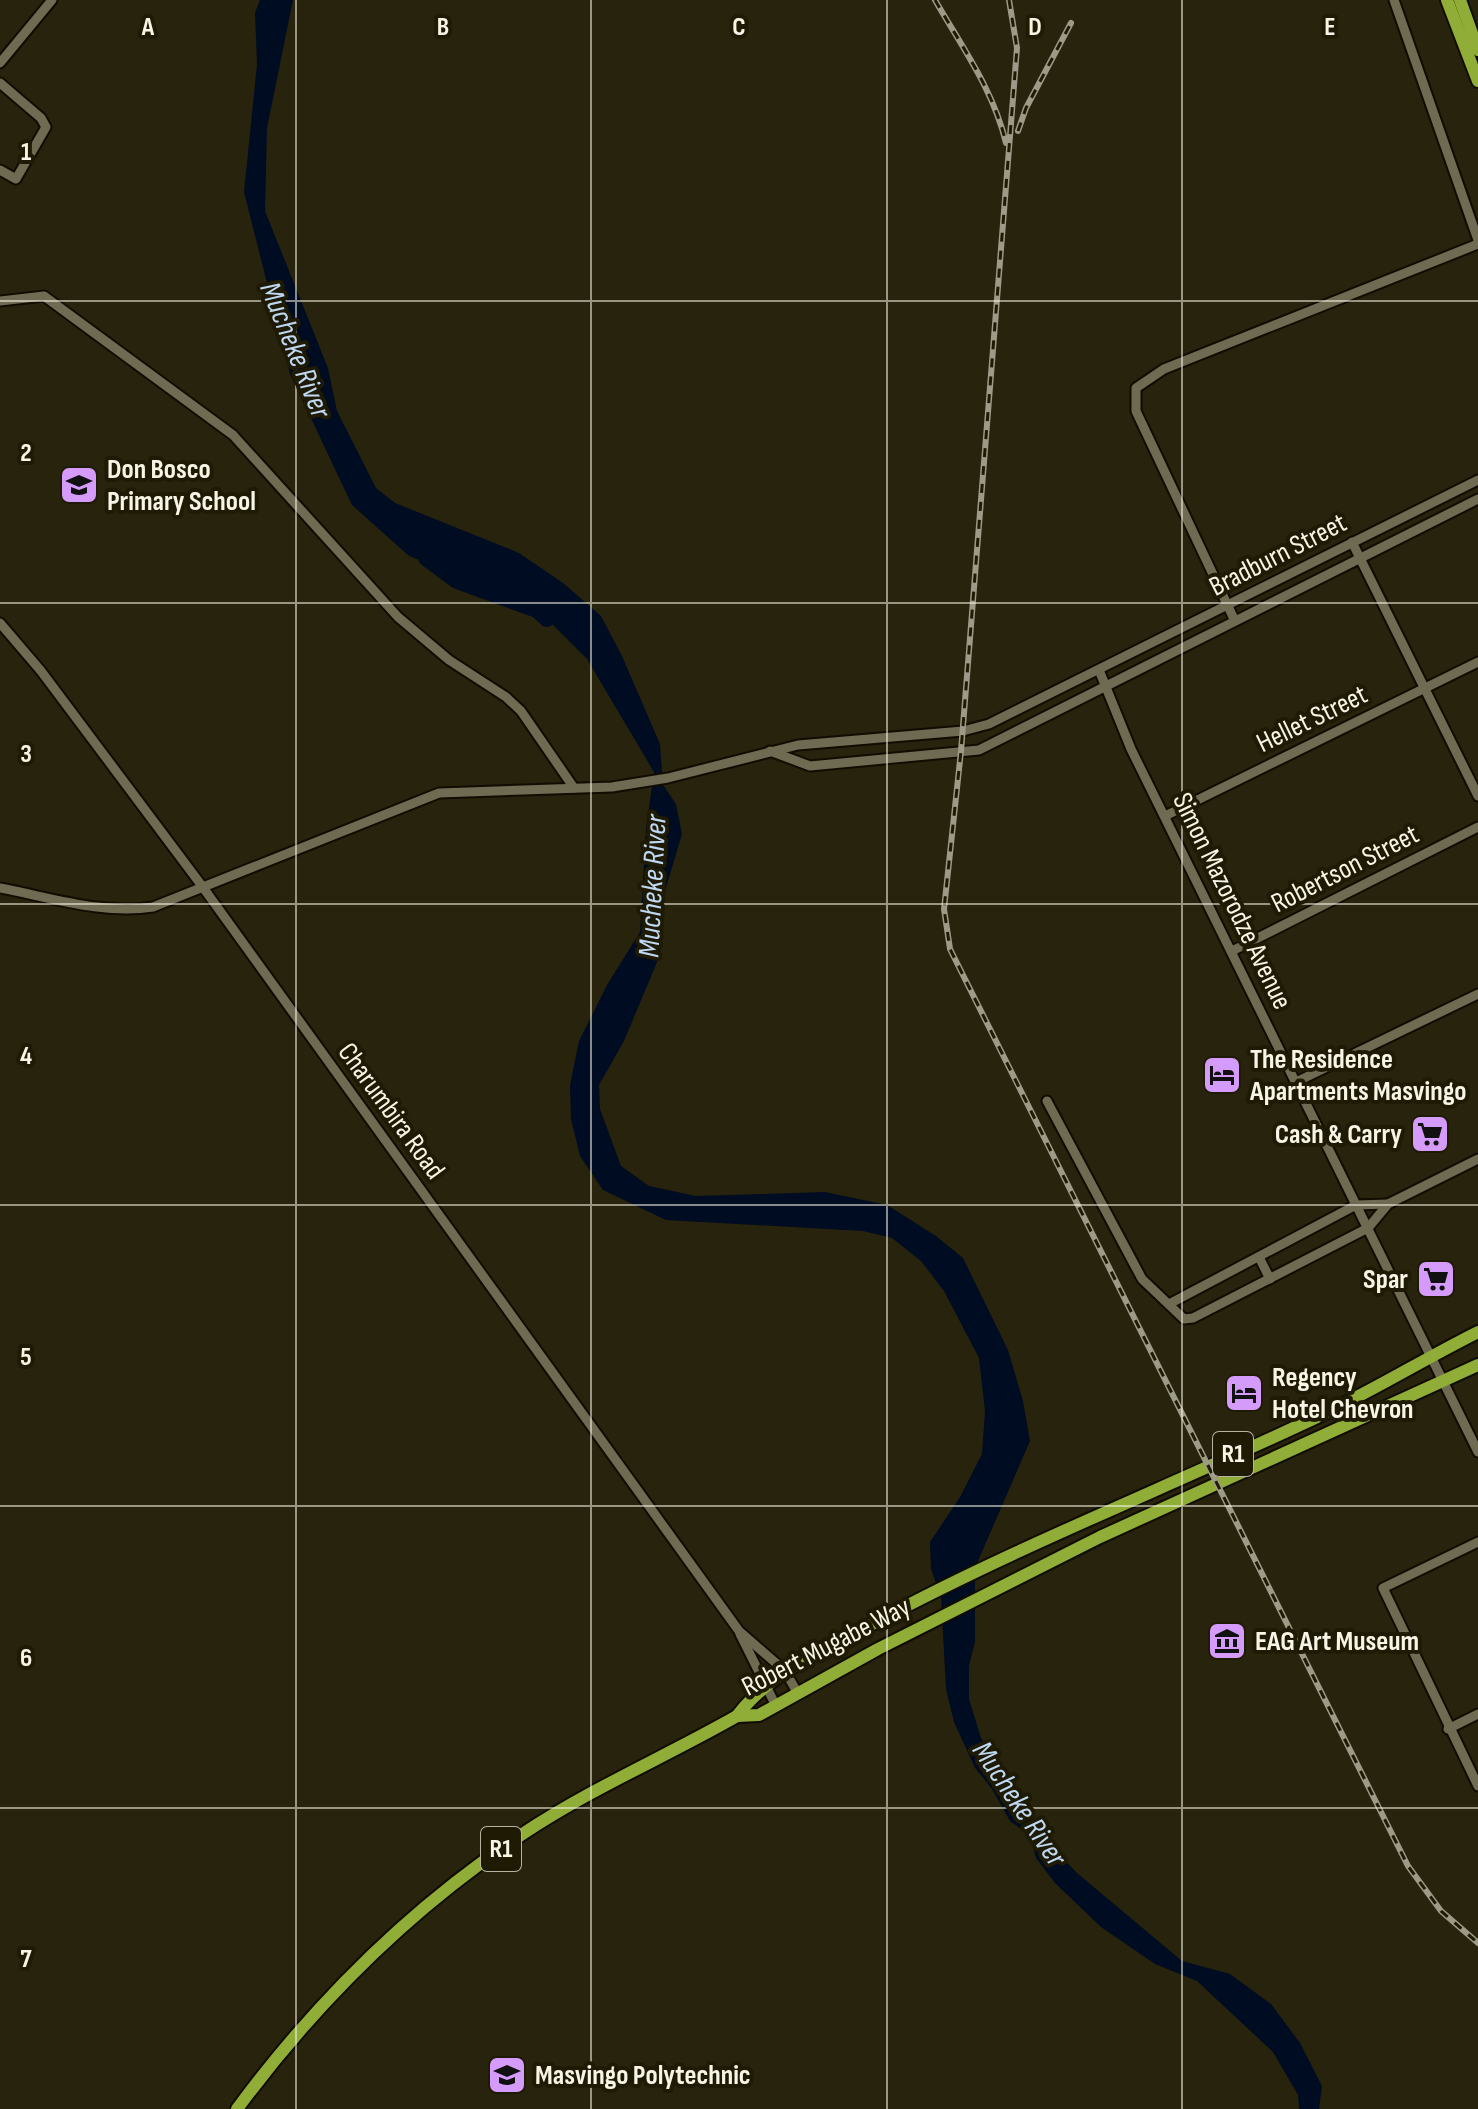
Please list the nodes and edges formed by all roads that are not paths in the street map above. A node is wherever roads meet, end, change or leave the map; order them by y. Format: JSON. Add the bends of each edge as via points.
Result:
{"nodes":[{"id":1,"x":52,"y":0,"type":"edge"},
{"id":2,"x":1394,"y":0,"type":"edge"},
{"id":3,"x":1447,"y":0,"type":"edge"},
{"id":4,"x":1460,"y":0,"type":"edge"},
{"id":5,"x":1478,"y":50,"type":"edge"},
{"id":6,"x":0,"y":63,"type":"edge"},
{"id":7,"x":1478,"y":81,"type":"edge"},
{"id":8,"x":0,"y":83,"type":"edge"},
{"id":9,"x":0,"y":170,"type":"edge"},
{"id":10,"x":1478,"y":242,"type":"edge"},
{"id":11,"x":0,"y":301,"type":"edge"},
{"id":12,"x":1478,"y":480,"type":"edge"},
{"id":13,"x":1478,"y":499,"type":"edge"},
{"id":14,"x":1352,"y":542,"type":"junction"},
{"id":15,"x":1360,"y":558,"type":"junction"},
{"id":16,"x":1228,"y":605,"type":"junction"},
{"id":17,"x":1234,"y":619,"type":"junction"},
{"id":18,"x":1,"y":625,"type":"edge"},
{"id":19,"x":1478,"y":662,"type":"edge"},
{"id":20,"x":1099,"y":670,"type":"junction"},
{"id":21,"x":1104,"y":689,"type":"junction"},
{"id":22,"x":1424,"y":689,"type":"junction"},
{"id":23,"x":770,"y":751,"type":"junction"},
{"id":24,"x":574,"y":788,"type":"junction"},
{"id":25,"x":1478,"y":796,"type":"edge"},
{"id":26,"x":1165,"y":816,"type":"junction"},
{"id":27,"x":1478,"y":827,"type":"edge"},
{"id":28,"x":202,"y":886,"type":"junction"},
{"id":29,"x":0,"y":888,"type":"edge"},
{"id":30,"x":1232,"y":951,"type":"junction"},
{"id":31,"x":1478,"y":994,"type":"edge"},
{"id":32,"x":1296,"y":1082,"type":"junction"},
{"id":33,"x":1047,"y":1101,"type":"dead end"},
{"id":34,"x":1478,"y":1159,"type":"edge"},
{"id":35,"x":1388,"y":1204,"type":"junction"},
{"id":36,"x":1356,"y":1205,"type":"junction"},
{"id":37,"x":1368,"y":1228,"type":"junction"},
{"id":38,"x":1259,"y":1257,"type":"junction"},
{"id":39,"x":1270,"y":1279,"type":"junction"},
{"id":40,"x":1171,"y":1303,"type":"junction"},
{"id":41,"x":1478,"y":1332,"type":"edge"},
{"id":42,"x":1429,"y":1357,"type":"junction"},
{"id":43,"x":1478,"y":1365,"type":"edge"},
{"id":44,"x":1442,"y":1384,"type":"junction"},
{"id":45,"x":1478,"y":1452,"type":"edge"},
{"id":46,"x":1478,"y":1542,"type":"edge"},
{"id":47,"x":739,"y":1631,"type":"junction"},
{"id":48,"x":785,"y":1671,"type":"junction"},
{"id":49,"x":764,"y":1687,"type":"junction"},
{"id":50,"x":797,"y":1692,"type":"junction"},
{"id":51,"x":775,"y":1704,"type":"junction"},
{"id":52,"x":1478,"y":1714,"type":"edge"},
{"id":53,"x":737,"y":1716,"type":"junction"},
{"id":54,"x":1448,"y":1729,"type":"junction"},
{"id":55,"x":1478,"y":1786,"type":"edge"},
{"id":56,"x":237,"y":2109,"type":"edge"}],
"edges":[{"from":1,"to":6,"type":"street"},
{"from":2,"to":10,"type":"street"},
{"from":3,"to":7,"type":"highway"},
{"from":4,"to":5,"type":"highway"},
{"from":8,"to":9,"type":"street","via":[[46,127],[16,179]]},
{"from":10,"to":16,"type":"street","via":[[1164,369],[1136,388],[1136,411]]},
{"from":11,"to":24,"type":"street","via":[[44,296],[233,435],[398,617],[521,711]]},
{"from":12,"to":14,"type":"street","name":"Bradburn Street"},
{"from":13,"to":15,"type":"street","name":"Bradburn Street"},
{"from":14,"to":15,"type":"street"},
{"from":14,"to":16,"type":"street","name":"Bradburn Street"},
{"from":15,"to":17,"type":"street","name":"Bradburn Street"},
{"from":15,"to":22,"type":"street"},
{"from":16,"to":17,"type":"street"},
{"from":16,"to":20,"type":"street","name":"Bradburn Street"},
{"from":17,"to":21,"type":"street","name":"Bradburn Street"},
{"from":18,"to":28,"type":"street","name":"Charumbira Road"},
{"from":19,"to":22,"type":"street","name":"Hellet Street"},
{"from":20,"to":21,"type":"street","name":"Simon Mazorodze Avenue"},
{"from":20,"to":23,"type":"street","name":"Bradburn Street","via":[[973,728]]},
{"from":21,"to":23,"type":"street","name":"Bradburn Street","via":[[979,750],[810,766]]},
{"from":21,"to":26,"type":"street","name":"Simon Mazorodze Avenue"},
{"from":22,"to":25,"type":"street"},
{"from":22,"to":26,"type":"street","name":"Hellet Street"},
{"from":23,"to":24,"type":"street","name":"Bradburn Street","via":[[668,778]]},
{"from":24,"to":28,"type":"street","name":"Bradburn Street","via":[[439,793]]},
{"from":26,"to":30,"type":"street","name":"Simon Mazorodze Avenue"},
{"from":27,"to":30,"type":"street","name":"Robertson Street"},
{"from":28,"to":29,"type":"street","name":"Bradburn Street","via":[[136,910]]},
{"from":28,"to":47,"type":"street","name":"Charumbira Road"},
{"from":30,"to":32,"type":"street","name":"Simon Mazorodze Avenue"},
{"from":31,"to":32,"type":"street"},
{"from":32,"to":36,"type":"street","name":"Simon Mazorodze Avenue"},
{"from":33,"to":40,"type":"street","via":[[1142,1279]]},
{"from":34,"to":35,"type":"street"},
{"from":35,"to":36,"type":"street"},
{"from":35,"to":37,"type":"street"},
{"from":36,"to":37,"type":"street","name":"Simon Mazorodze Avenue"},
{"from":36,"to":38,"type":"street"},
{"from":37,"to":39,"type":"street"},
{"from":37,"to":42,"type":"street","name":"Simon Mazorodze Avenue"},
{"from":38,"to":39,"type":"street"},
{"from":38,"to":40,"type":"street"},
{"from":39,"to":40,"type":"street","via":[[1193,1318],[1177,1316]]},
{"from":41,"to":42,"type":"highway","name":"Robert Mugabe Way","number":"R1"},
{"from":42,"to":44,"type":"street","name":"Simon Mazorodze Avenue"},
{"from":42,"to":48,"type":"highway","name":"Robert Mugabe Way","number":"R1","via":[[1302,1425],[983,1566]]},
{"from":43,"to":44,"type":"highway","name":"Robert Mugabe Way","number":"R1"},
{"from":44,"to":45,"type":"street","name":"Simon Mazorodze Avenue"},
{"from":44,"to":50,"type":"highway","name":"Robert Mugabe Way","number":"R1","via":[[993,1590]]},
{"from":46,"to":54,"type":"street","via":[[1383,1588]]},
{"from":47,"to":48,"type":"street","name":"Charumbira Road"},
{"from":47,"to":49,"type":"street","name":"Charumbira Road"},
{"from":48,"to":49,"type":"highway","name":"Robert Mugabe Way","number":"R1"},
{"from":48,"to":50,"type":"street","name":"Charumbira Road"},
{"from":49,"to":51,"type":"street","name":"Charumbira Road"},
{"from":49,"to":53,"type":"highway","name":"Robert Mugabe Way","number":"R1"},
{"from":50,"to":51,"type":"highway","name":"Robert Mugabe Way","number":"R1"},
{"from":51,"to":53,"type":"highway","name":"Robert Mugabe Way","number":"R1","via":[[759,1715]]},
{"from":52,"to":54,"type":"street"},
{"from":53,"to":56,"type":"highway","number":"R1","via":[[612,1781],[494,1854],[398,1930],[299,2029]]},
{"from":54,"to":55,"type":"street"}]}
